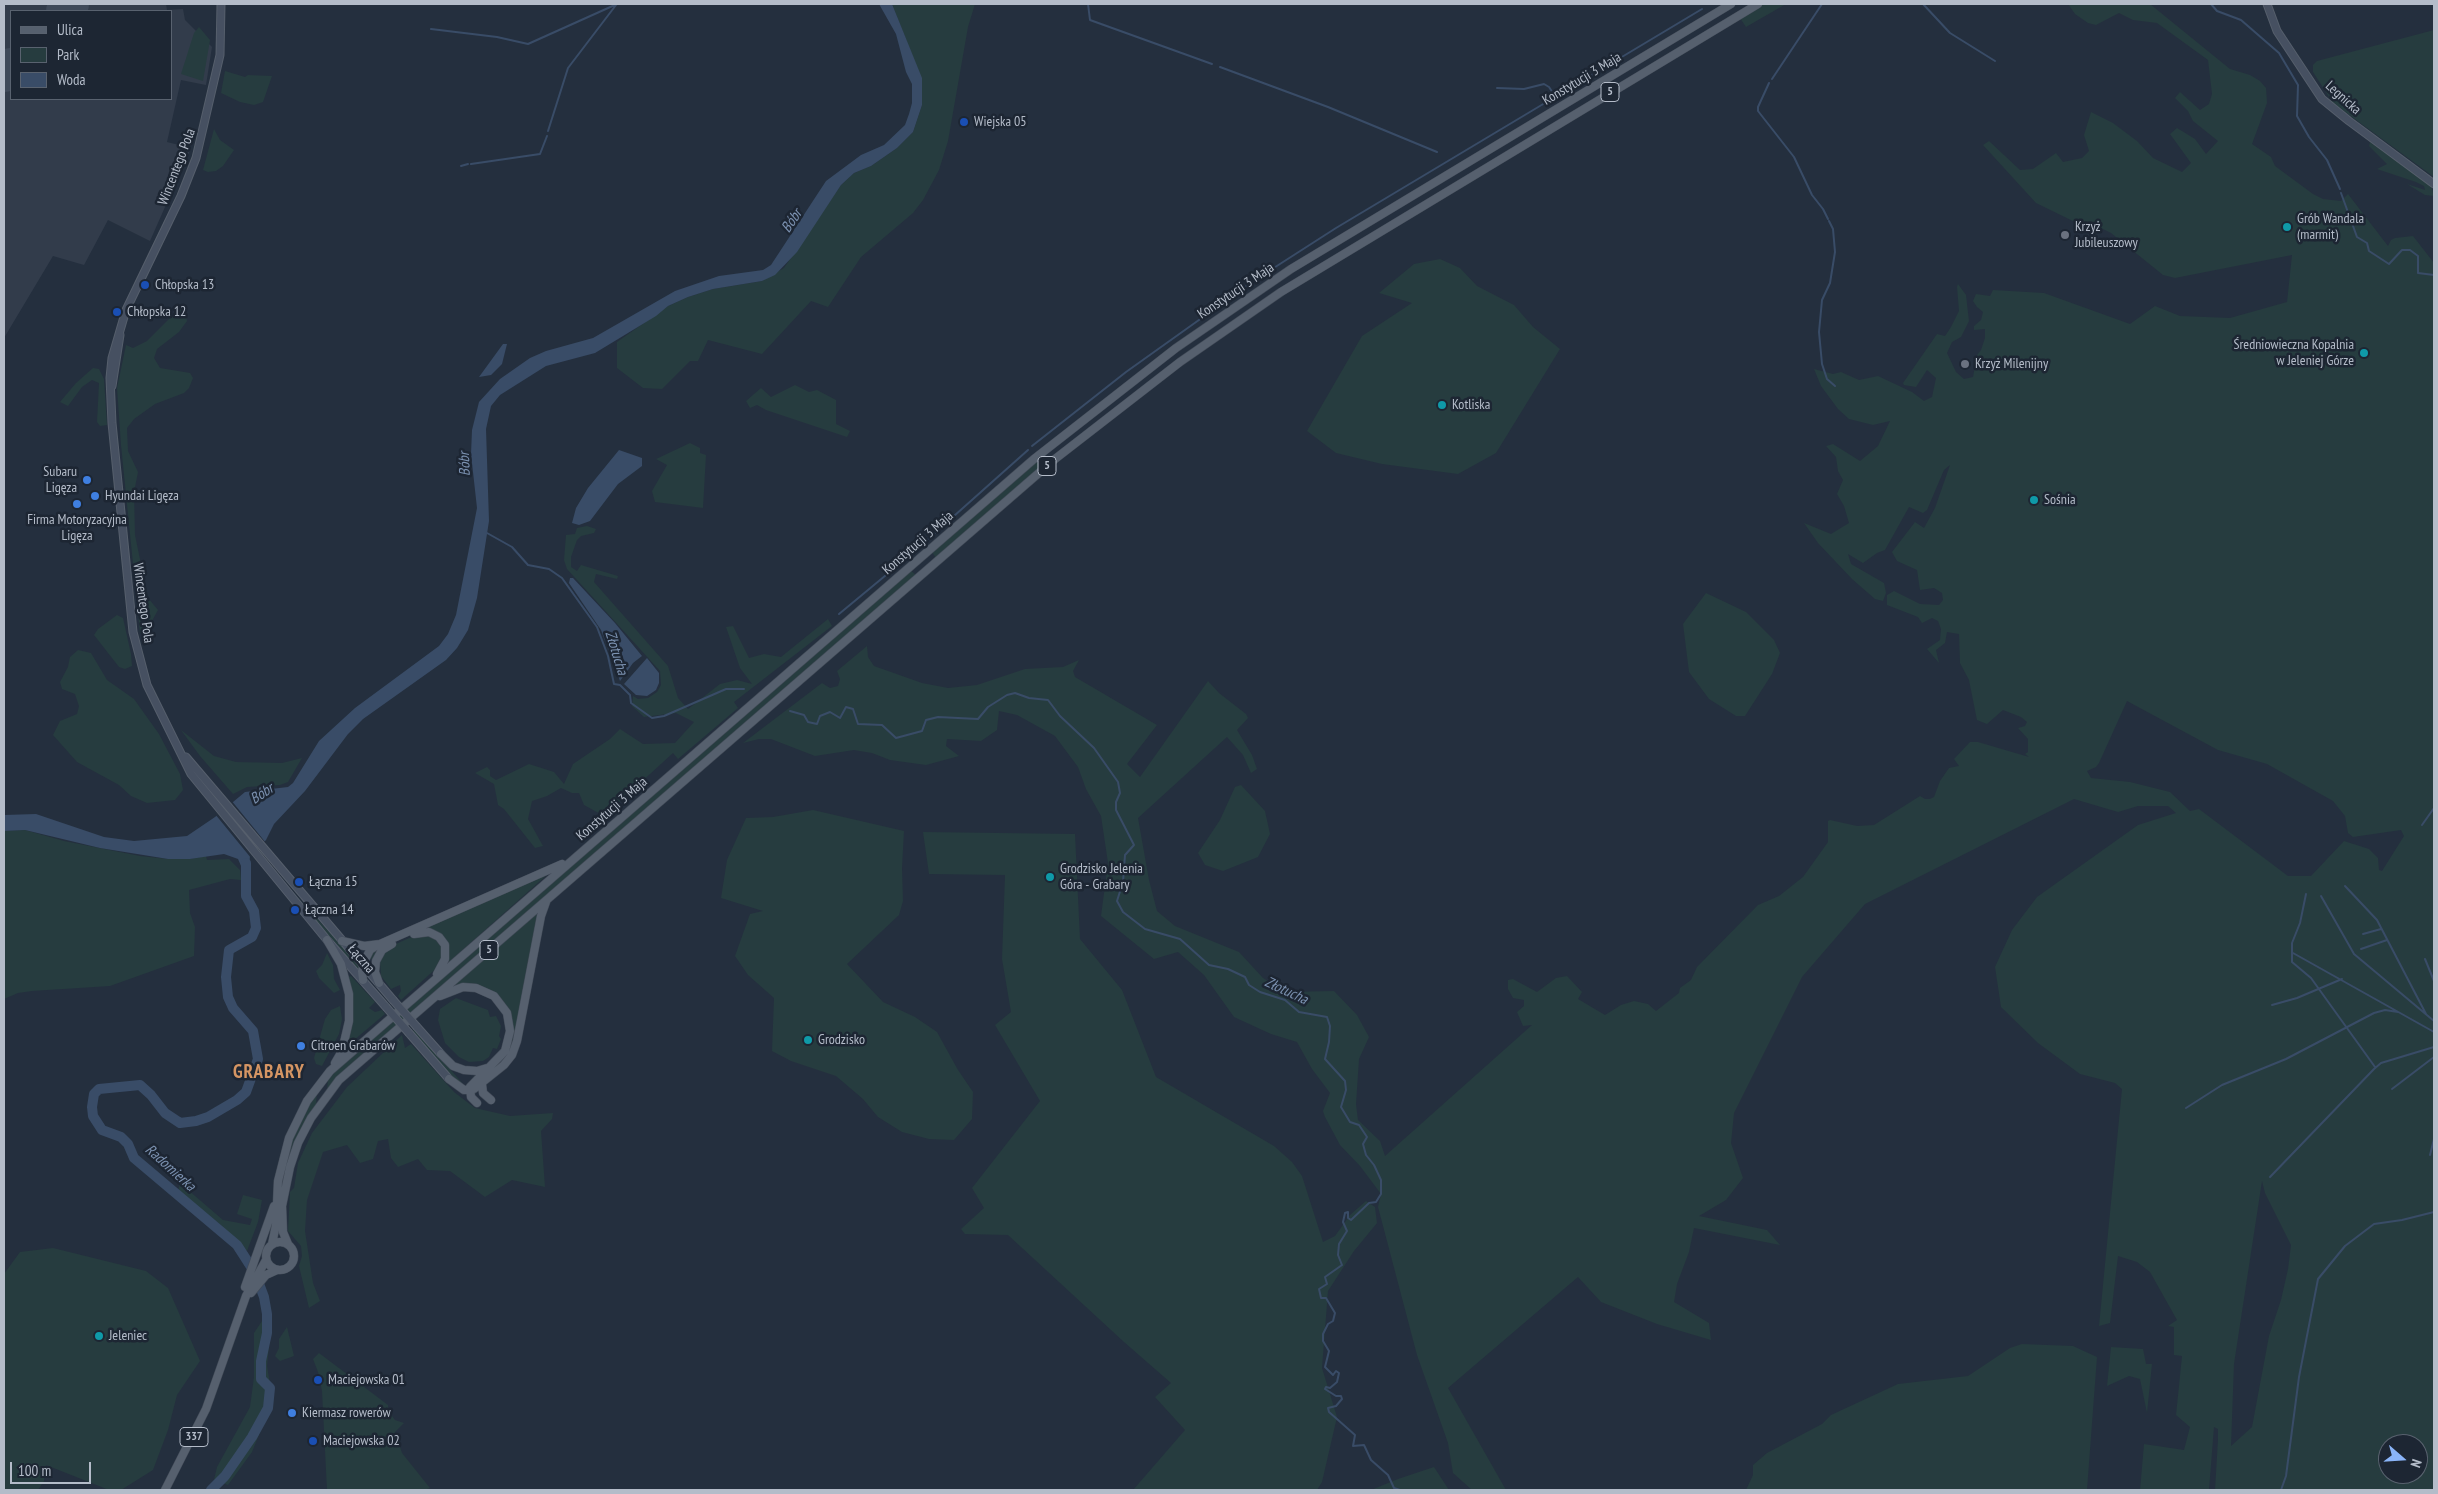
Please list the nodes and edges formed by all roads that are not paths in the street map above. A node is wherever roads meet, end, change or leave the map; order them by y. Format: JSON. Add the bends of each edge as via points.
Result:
{"nodes":[{"id":1,"x":222,"y":4,"type":"edge"},
{"id":2,"x":1731,"y":4,"type":"edge"},
{"id":3,"x":1758,"y":4,"type":"edge"},
{"id":4,"x":2267,"y":4,"type":"edge"},
{"id":5,"x":2434,"y":184,"type":"edge"},
{"id":6,"x":180,"y":751,"type":"junction"},
{"id":7,"x":573,"y":859,"type":"junction"},
{"id":8,"x":549,"y":898,"type":"junction"},
{"id":9,"x":327,"y":940,"type":"junction"},
{"id":10,"x":342,"y":941,"type":"junction"},
{"id":11,"x":380,"y":944,"type":"junction"},
{"id":12,"x":363,"y":966,"type":"junction"},
{"id":13,"x":363,"y":980,"type":"junction"},
{"id":14,"x":431,"y":982,"type":"junction"},
{"id":15,"x":379,"y":984,"type":"junction"},
{"id":16,"x":429,"y":1002,"type":"junction"},
{"id":17,"x":441,"y":1054,"type":"joint"},
{"id":18,"x":491,"y":1066,"type":"junction"},
{"id":19,"x":330,"y":1071,"type":"junction"},
{"id":20,"x":449,"y":1079,"type":"joint"},
{"id":21,"x":482,"y":1084,"type":"junction"},
{"id":22,"x":470,"y":1090,"type":"junction"},
{"id":23,"x":491,"y":1100,"type":"dead end"},
{"id":24,"x":477,"y":1103,"type":"dead end"},
{"id":25,"x":277,"y":1194,"type":"junction"},
{"id":26,"x":272,"y":1244,"type":"junction"},
{"id":27,"x":288,"y":1244,"type":"junction"},
{"id":28,"x":266,"y":1260,"type":"junction"},
{"id":29,"x":280,"y":1270,"type":"junction"},
{"id":30,"x":264,"y":1272,"type":"junction"},
{"id":31,"x":238,"y":1318,"type":"junction"},
{"id":32,"x":165,"y":1490,"type":"edge"}],
"edges":[{"from":1,"to":6,"type":"main road","name":"Wincentego Pola","via":[[220,55],[196,158],[120,329],[111,390],[112,432],[133,632],[150,691]]},
{"from":2,"to":7,"type":"main road","name":"Konstytucji 3 Maja","number":"5","via":[[1333,242],[1169,353],[1034,459]]},
{"from":3,"to":8,"type":"main road","name":"Konstytucji 3 Maja","number":"5","via":[[1308,274],[1147,387],[1055,459]]},
{"from":4,"to":5,"type":"main road","name":"Legnicka","via":[[2277,31],[2322,99]]},
{"from":6,"to":9,"type":"main road","name":"Łączna","via":[[191,774],[218,809]]},
{"from":6,"to":10,"type":"main road","name":"Łączna"},
{"from":7,"to":11,"type":"main road"},
{"from":7,"to":14,"type":"main road","name":"Konstytucji 3 Maja","number":"5"},
{"from":8,"to":16,"type":"main road","name":"Konstytucji 3 Maja","number":"5"},
{"from":8,"to":21,"type":"main road","via":[[541,916],[515,1048],[507,1062]]},
{"from":9,"to":13,"type":"main road","name":"Łączna"},
{"from":9,"to":19,"type":"main road","via":[[344,972],[350,1001],[342,1051]]},
{"from":10,"to":11,"type":"main road","via":[[364,946]]},
{"from":10,"to":12,"type":"main road","name":"Łączna"},
{"from":11,"to":12,"type":"main road","via":[[369,953]]},
{"from":12,"to":13,"type":"main road"},
{"from":12,"to":15,"type":"main road","name":"Łączna"},
{"from":13,"to":20,"type":"main road","name":"Łączna","bridge":true},
{"from":14,"to":15,"type":"main road","via":[[444,963],[446,949],[436,935],[424,931],[382,950],[375,963]]},
{"from":14,"to":19,"type":"main road","name":"Konstytucji 3 Maja","number":"5"},
{"from":15,"to":17,"type":"main road","name":"Łączna","bridge":true},
{"from":16,"to":18,"type":"main road","via":[[463,987],[482,990],[498,999],[509,1018],[510,1036],[503,1054]]},
{"from":16,"to":27,"type":"main road","name":"Konstytucji 3 Maja","number":"5","via":[[339,1080],[311,1118],[294,1153],[282,1196],[282,1225]]},
{"from":17,"to":18,"type":"main road","via":[[453,1066],[464,1070],[477,1071]]},
{"from":18,"to":22,"type":"main road"},
{"from":19,"to":25,"type":"main road","name":"Konstytucji 3 Maja","number":"5","via":[[307,1101],[291,1132],[282,1160]]},
{"from":20,"to":22,"type":"main road","via":[[461,1089]]},
{"from":21,"to":22,"type":"main road"},
{"from":21,"to":23,"type":"main road","via":[[483,1093]]},
{"from":22,"to":24,"type":"main road"},
{"from":25,"to":26,"type":"main road","name":"Konstytucji 3 Maja","number":"5"},
{"from":25,"to":31,"type":"main road","via":[[242,1295]]},
{"from":26,"to":27,"type":"main road","via":[[280,1241]]},
{"from":26,"to":28,"type":"main road","number":"5","via":[[266,1251]]},
{"from":27,"to":29,"type":"main road","number":"5","via":[[294,1258],[291,1266]]},
{"from":28,"to":29,"type":"main road","via":[[270,1267]]},
{"from":28,"to":30,"type":"main road","number":"337"},
{"from":29,"to":30,"type":"main road","number":"337"},
{"from":30,"to":31,"type":"main road","number":"337"},
{"from":31,"to":32,"type":"main road","number":"337","via":[[206,1409]]}]}
